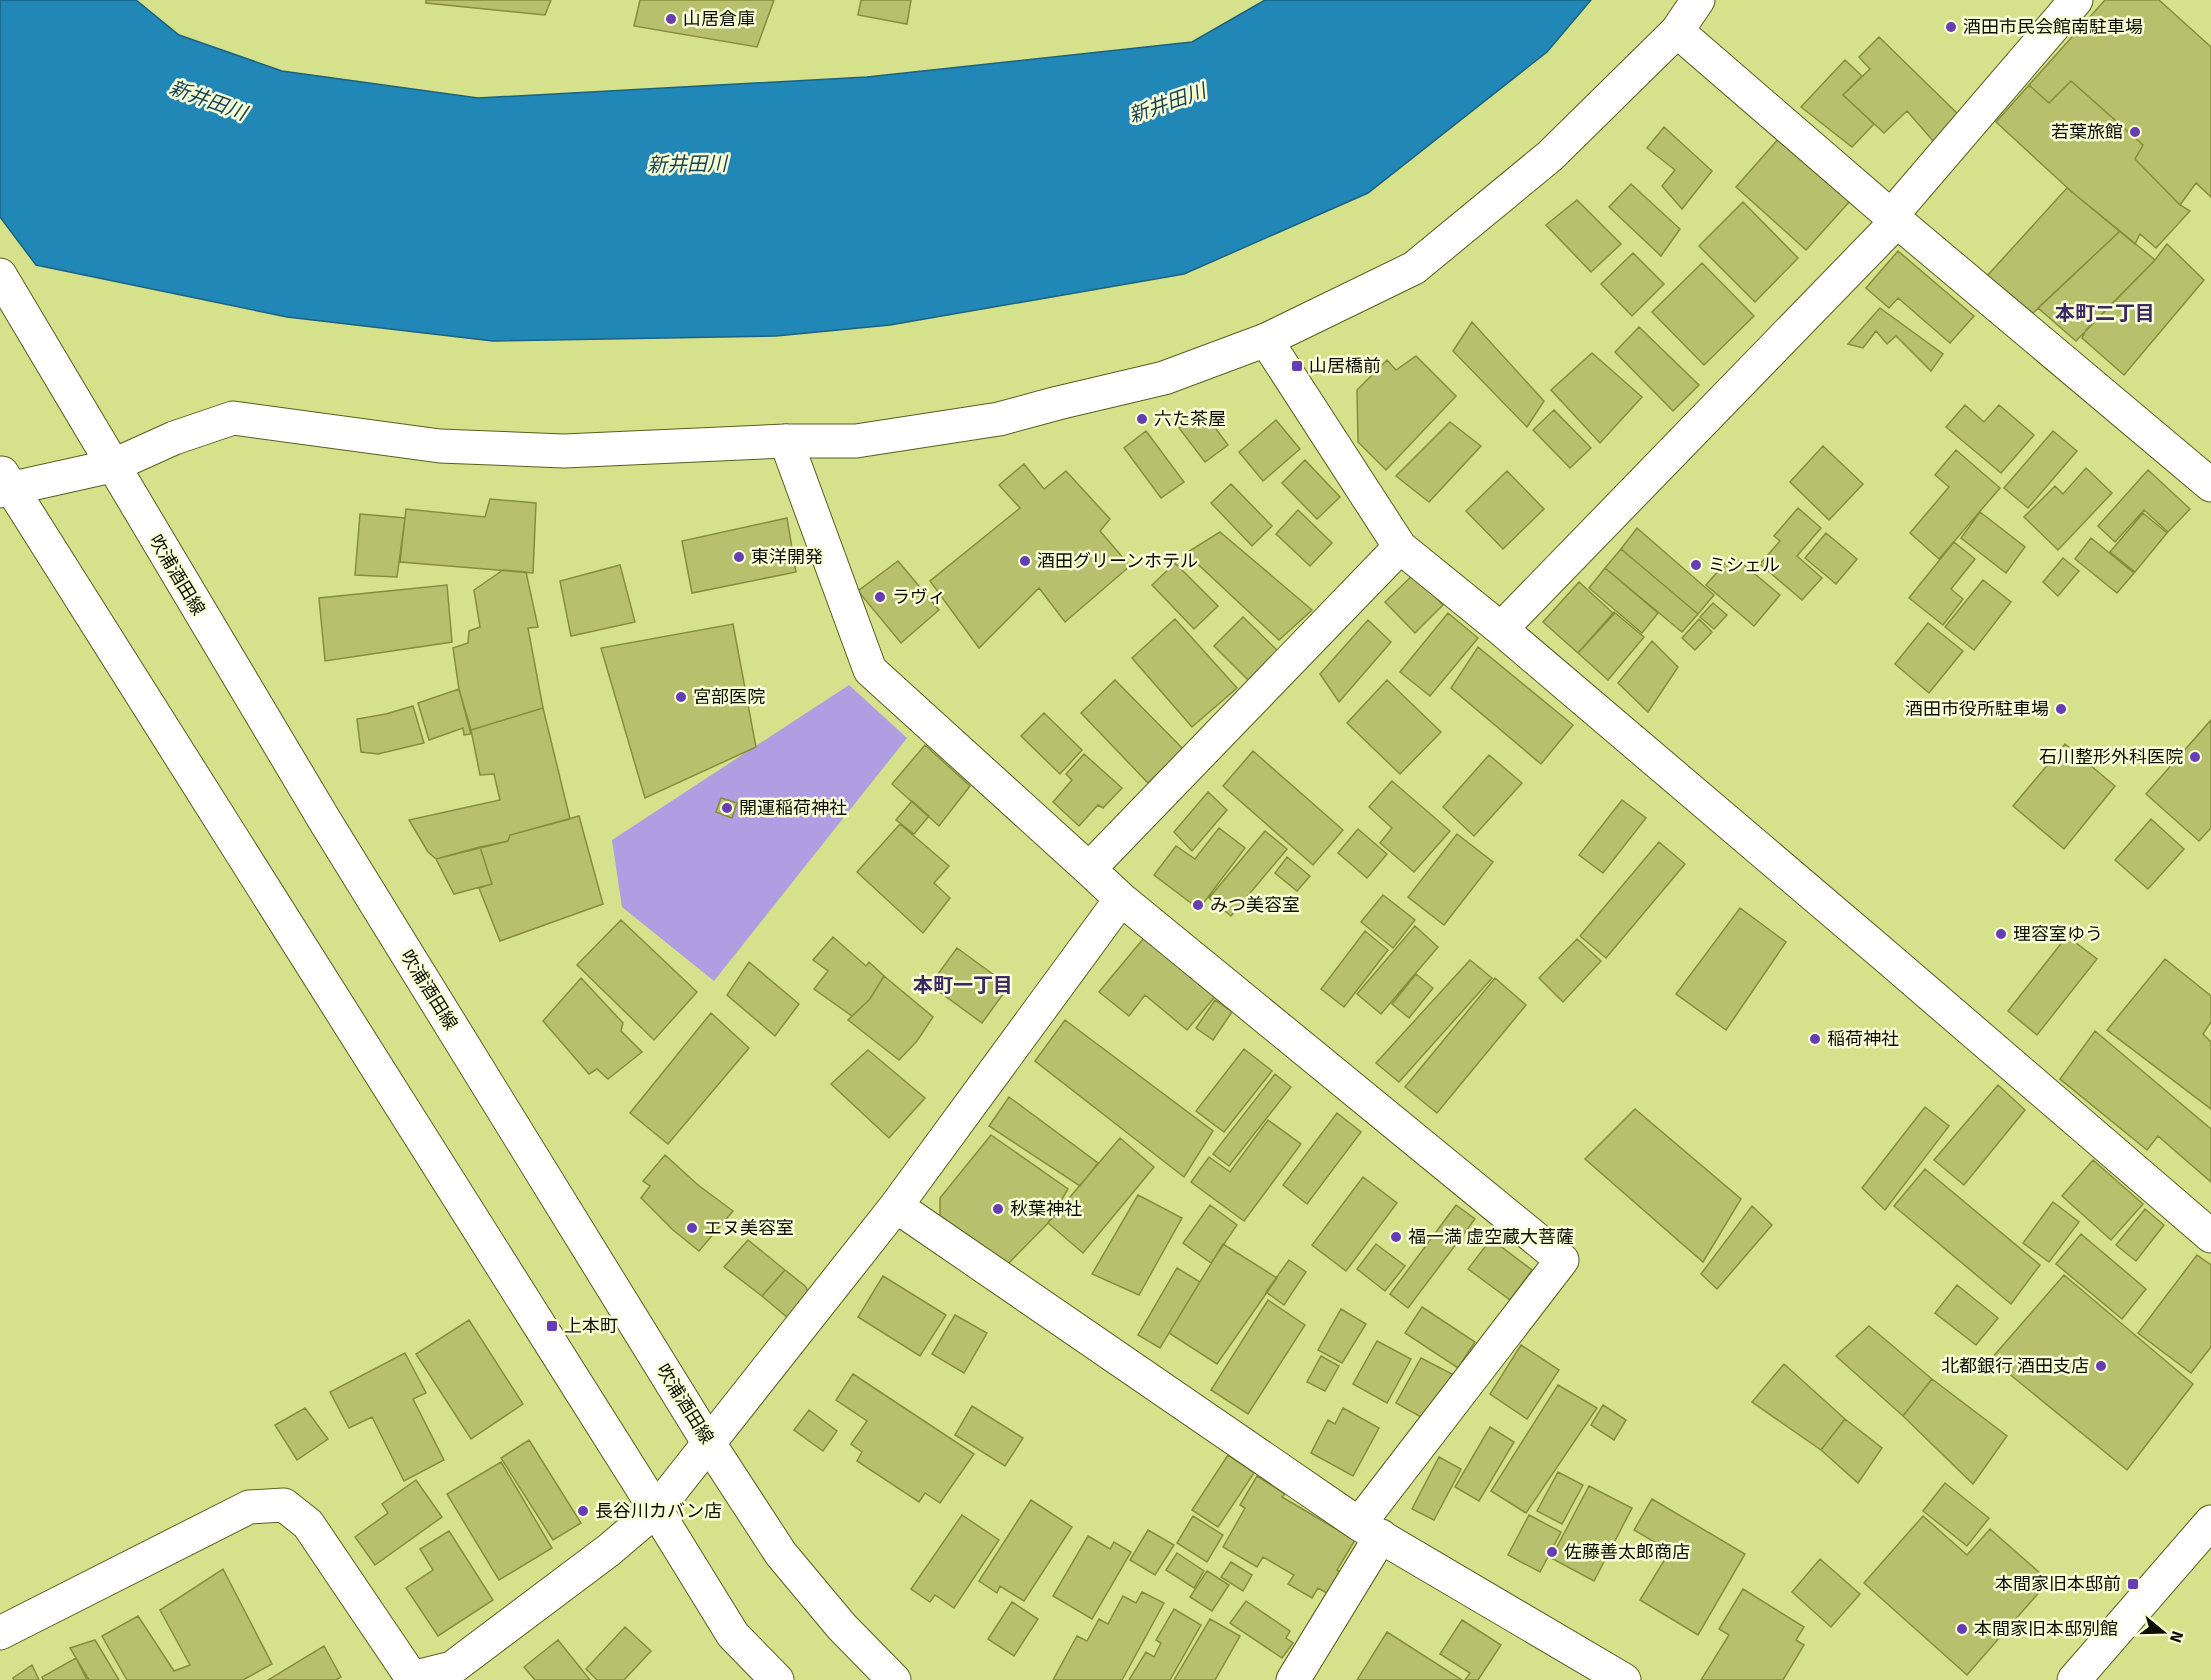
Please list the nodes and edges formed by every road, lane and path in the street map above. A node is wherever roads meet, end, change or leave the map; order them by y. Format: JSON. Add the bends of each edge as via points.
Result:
{"nodes":[{"id":1,"x":1698,"y":0,"type":"edge"},
{"id":2,"x":2076,"y":0,"type":"edge"},
{"id":3,"x":1677,"y":31,"type":"junction"},
{"id":4,"x":1894,"y":219,"type":"junction"},
{"id":5,"x":5,"y":284,"type":"edge"},
{"id":6,"x":1266,"y":340,"type":"junction"},
{"id":7,"x":786,"y":441,"type":"junction"},
{"id":8,"x":112,"y":466,"type":"junction"},
{"id":9,"x":4,"y":483,"type":"edge"},
{"id":10,"x":2211,"y":485,"type":"edge"},
{"id":11,"x":1400,"y":547,"type":"junction"},
{"id":12,"x":1501,"y":629,"type":"junction"},
{"id":13,"x":1089,"y":869,"type":"junction"},
{"id":14,"x":1121,"y":899,"type":"junction"},
{"id":15,"x":896,"y":1206,"type":"junction"},
{"id":16,"x":2211,"y":1236,"type":"edge"},
{"id":17,"x":708,"y":1442,"type":"junction"},
{"id":18,"x":656,"y":1509,"type":"junction"},
{"id":19,"x":2211,"y":1522,"type":"edge"},
{"id":20,"x":1370,"y":1530,"type":"junction"},
{"id":21,"x":0,"y":1633,"type":"edge"},
{"id":22,"x":412,"y":1679,"type":"edge"},
{"id":23,"x":777,"y":1680,"type":"edge"},
{"id":24,"x":894,"y":1680,"type":"edge"},
{"id":25,"x":1293,"y":1680,"type":"edge"},
{"id":26,"x":1624,"y":1680,"type":"edge"},
{"id":27,"x":2074,"y":1680,"type":"edge"}],
"edges":[{"from":1,"to":3,"type":"street"},
{"from":2,"to":4,"type":"street"},
{"from":3,"to":4,"type":"street"},
{"from":3,"to":6,"type":"street","via":[[1550,156],[1414,268]]},
{"from":4,"to":10,"type":"street"},
{"from":4,"to":12,"type":"street"},
{"from":5,"to":8,"type":"street","name":"吹浦酒田線"},
{"from":6,"to":7,"type":"street","via":[[1164,378],[999,419],[856,441]]},
{"from":6,"to":11,"type":"street"},
{"from":7,"to":8,"type":"street","via":[[564,451],[440,446],[233,418],[174,438]]},
{"from":7,"to":13,"type":"street","via":[[870,670]]},
{"from":8,"to":9,"type":"street"},
{"from":8,"to":17,"type":"street","name":"吹浦酒田線","via":[[319,811]]},
{"from":9,"to":18,"type":"street"},
{"from":11,"to":12,"type":"street"},
{"from":11,"to":13,"type":"street"},
{"from":12,"to":16,"type":"street"},
{"from":13,"to":14,"type":"street"},
{"from":14,"to":15,"type":"street"},
{"from":14,"to":20,"type":"street","via":[[1562,1260]]},
{"from":15,"to":17,"type":"street"},
{"from":15,"to":20,"type":"street"},
{"from":17,"to":18,"type":"street"},
{"from":17,"to":24,"type":"street","name":"吹浦酒田線","via":[[781,1554]]},
{"from":18,"to":22,"type":"street","via":[[609,1550],[452,1668]]},
{"from":18,"to":23,"type":"street","via":[[733,1635]]},
{"from":19,"to":27,"type":"street"},
{"from":20,"to":25,"type":"street"},
{"from":20,"to":26,"type":"street"},
{"from":21,"to":22,"type":"street","via":[[249,1507],[284,1505],[308,1524]]}]}
